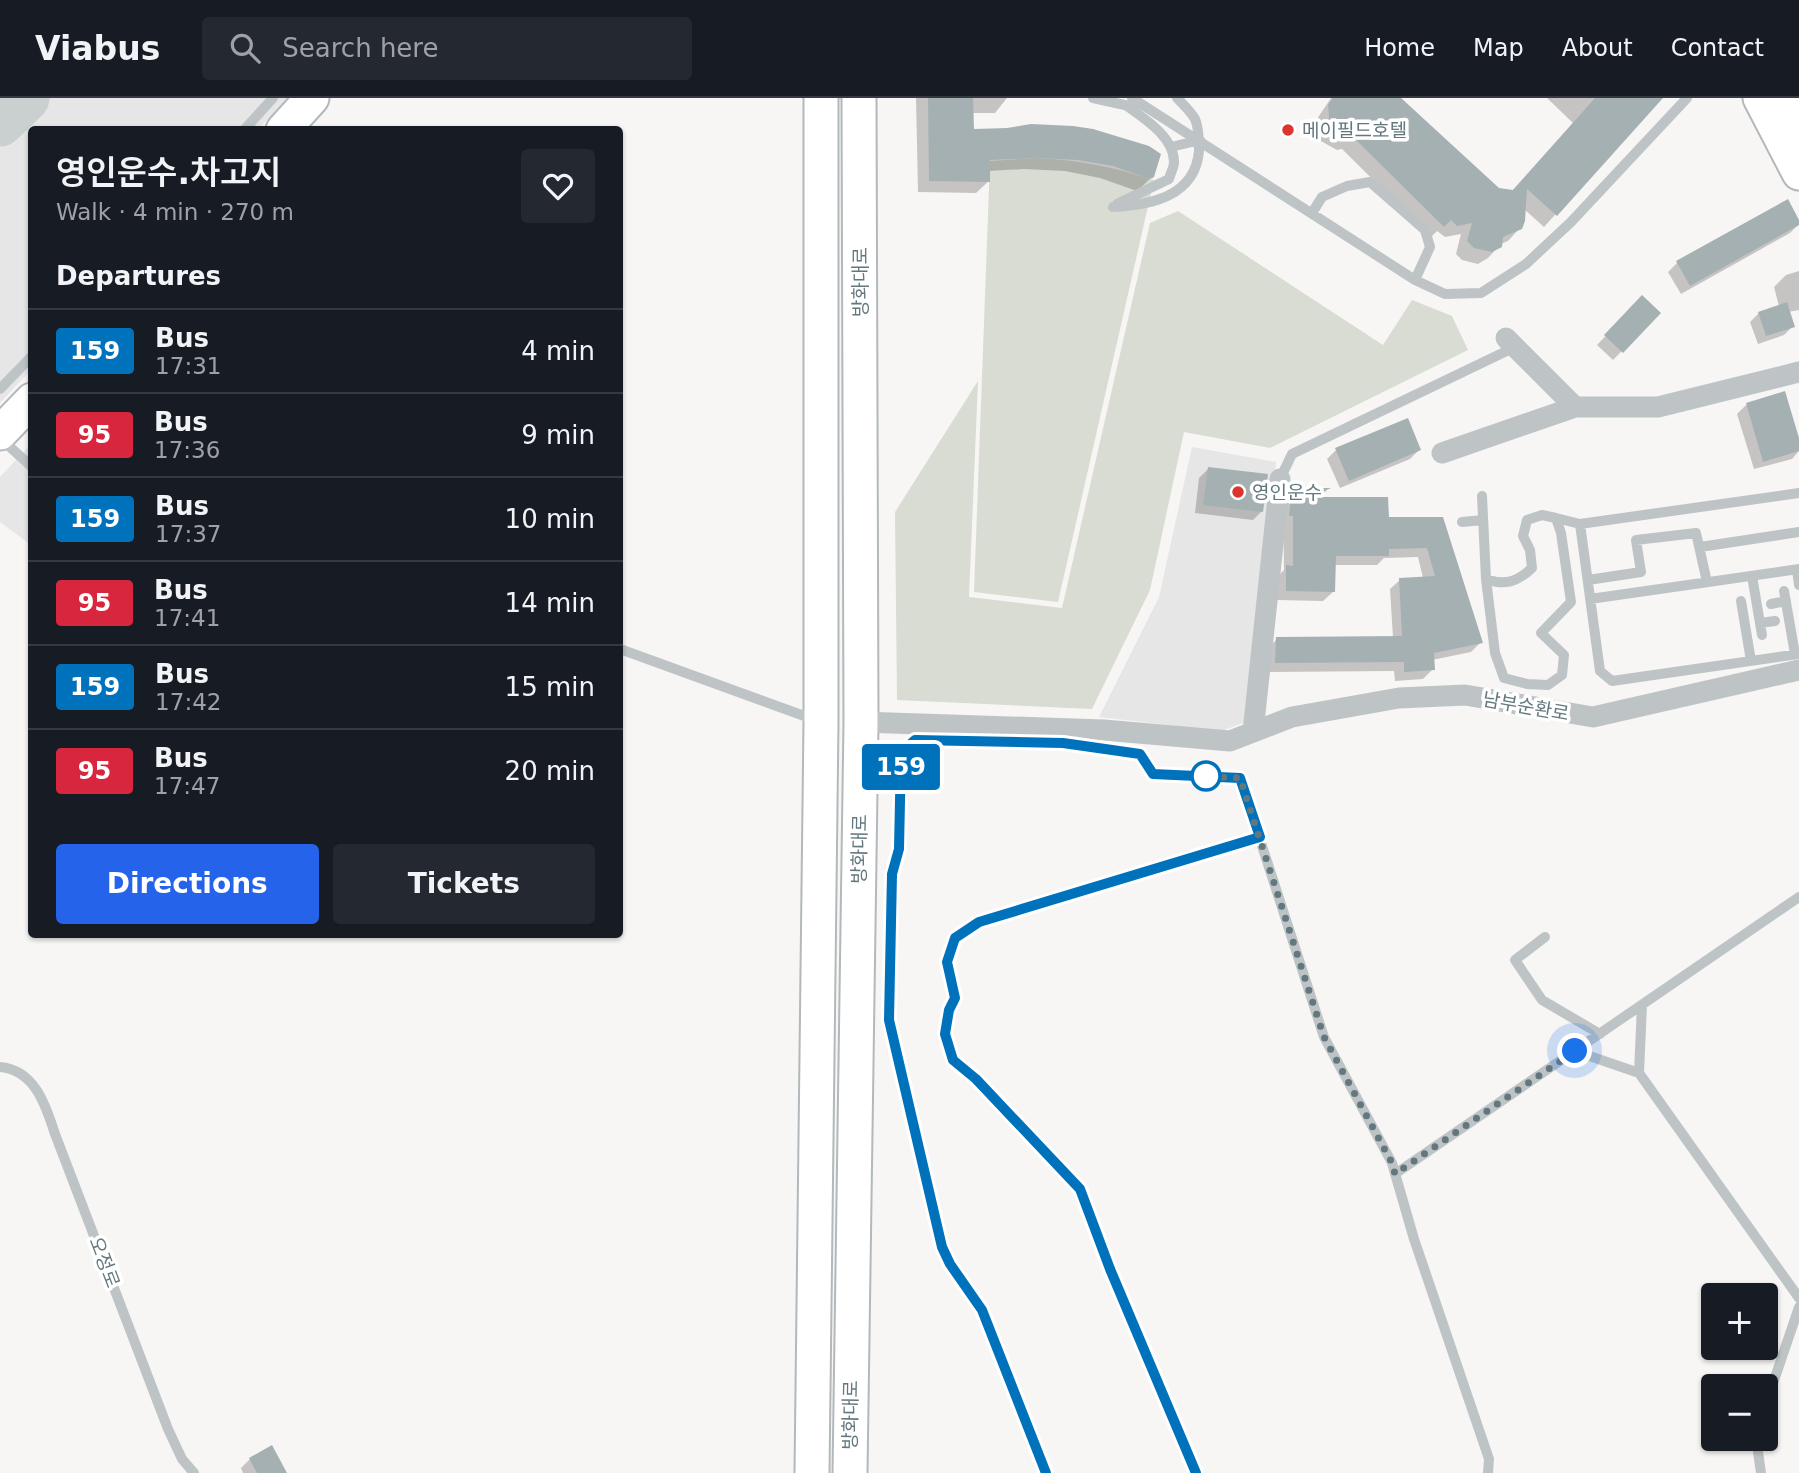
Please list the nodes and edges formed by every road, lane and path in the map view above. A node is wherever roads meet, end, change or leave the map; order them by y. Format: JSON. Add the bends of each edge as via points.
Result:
{"nodes":[{"id":1,"x":273,"y":98,"type":"edge"},
{"id":2,"x":312,"y":98,"type":"edge"},
{"id":3,"x":821,"y":98,"type":"edge"},
{"id":4,"x":859,"y":98,"type":"edge"},
{"id":5,"x":1093,"y":98,"type":"edge"},
{"id":6,"x":1178,"y":98,"type":"edge"},
{"id":7,"x":1686,"y":98,"type":"edge"},
{"id":8,"x":1760,"y":98,"type":"edge"},
{"id":9,"x":1786,"y":98,"type":"edge"},
{"id":10,"x":1130,"y":102,"type":"edge"},
{"id":11,"x":1799,"y":122,"type":"edge"},
{"id":12,"x":248,"y":126,"type":"edge"},
{"id":13,"x":287,"y":126,"type":"edge"},
{"id":14,"x":1200,"y":140,"type":"junction"},
{"id":15,"x":1171,"y":147,"type":"junction"},
{"id":16,"x":1799,"y":173,"type":"edge"},
{"id":17,"x":1312,"y":213,"type":"junction"},
{"id":18,"x":1415,"y":280,"type":"junction"},
{"id":19,"x":1511,"y":342,"type":"joint"},
{"id":20,"x":28,"y":360,"type":"edge"},
{"id":21,"x":1799,"y":372,"type":"edge"},
{"id":22,"x":0,"y":389,"type":"edge"},
{"id":23,"x":28,"y":404,"type":"edge"},
{"id":24,"x":1575,"y":407,"type":"junction"},
{"id":25,"x":0,"y":435,"type":"edge"},
{"id":26,"x":1442,"y":453,"type":"dead end"},
{"id":27,"x":28,"y":463,"type":"edge"},
{"id":28,"x":1280,"y":479,"type":"joint"},
{"id":29,"x":1799,"y":493,"type":"edge"},
{"id":30,"x":1482,"y":496,"type":"dead end"},
{"id":31,"x":1556,"y":518,"type":"junction"},
{"id":32,"x":1483,"y":520,"type":"junction"},
{"id":33,"x":1462,"y":523,"type":"dead end"},
{"id":34,"x":1580,"y":524,"type":"junction"},
{"id":35,"x":1799,"y":532,"type":"edge"},
{"id":36,"x":1700,"y":547,"type":"junction"},
{"id":37,"x":1798,"y":570,"type":"edge"},
{"id":38,"x":1752,"y":576,"type":"junction"},
{"id":39,"x":1486,"y":579,"type":"junction"},
{"id":40,"x":1587,"y":580,"type":"junction"},
{"id":41,"x":1707,"y":582,"type":"junction"},
{"id":42,"x":1799,"y":585,"type":"edge"},
{"id":43,"x":1590,"y":599,"type":"junction"},
{"id":44,"x":1741,"y":601,"type":"dead end"},
{"id":45,"x":1771,"y":604,"type":"dead end"},
{"id":46,"x":1775,"y":621,"type":"dead end"},
{"id":47,"x":1760,"y":623,"type":"junction"},
{"id":48,"x":1762,"y":635,"type":"dead end"},
{"id":49,"x":623,"y":650,"type":"edge"},
{"id":50,"x":1798,"y":659,"type":"edge"},
{"id":51,"x":1751,"y":661,"type":"junction"},
{"id":52,"x":821,"y":722,"type":"junction"},
{"id":53,"x":861,"y":722,"type":"junction"},
{"id":54,"x":1253,"y":732,"type":"junction"},
{"id":55,"x":1260,"y":837,"type":"junction"},
{"id":56,"x":1799,"y":897,"type":"edge"},
{"id":57,"x":1545,"y":937,"type":"dead end"},
{"id":58,"x":1642,"y":1005,"type":"junction"},
{"id":59,"x":1600,"y":1034,"type":"junction"},
{"id":60,"x":1575,"y":1051,"type":"junction"},
{"id":61,"x":0,"y":1067,"type":"edge"},
{"id":62,"x":1639,"y":1073,"type":"junction"},
{"id":63,"x":1395,"y":1174,"type":"junction"},
{"id":64,"x":1799,"y":1298,"type":"edge"},
{"id":65,"x":1799,"y":1307,"type":"edge"},
{"id":66,"x":1776,"y":1374,"type":"edge"},
{"id":67,"x":1758,"y":1451,"type":"edge"},
{"id":68,"x":194,"y":1473,"type":"edge"},
{"id":69,"x":812,"y":1473,"type":"edge"},
{"id":70,"x":850,"y":1473,"type":"edge"},
{"id":71,"x":1046,"y":1473,"type":"edge"},
{"id":72,"x":1196,"y":1473,"type":"edge"},
{"id":73,"x":1488,"y":1473,"type":"edge"},
{"id":74,"x":1762,"y":1473,"type":"edge"}],
"edges":[{"from":1,"to":12,"type":"lane"},
{"from":2,"to":13,"type":"main road"},
{"from":3,"to":52,"type":"main road","name":"방화대로"},
{"from":4,"to":53,"type":"main road","name":"방화대로"},
{"from":5,"to":10,"type":"lane"},
{"from":6,"to":14,"type":"lane","via":[[1195,119]]},
{"from":7,"to":18,"type":"lane","via":[[1572,222],[1526,264],[1481,293],[1445,294]]},
{"from":8,"to":16,"type":"main road"},
{"from":9,"to":11,"type":"main road"},
{"from":10,"to":14,"type":"lane","via":[[1154,111]]},
{"from":10,"to":15,"type":"lane"},
{"from":14,"to":15,"type":"lane"},
{"from":14,"to":15,"type":"lane","via":[[1198,162],[1182,187],[1169,197],[1141,206],[1113,207],[1168,179],[1174,164]]},
{"from":14,"to":17,"type":"lane"},
{"from":17,"to":18,"type":"lane"},
{"from":17,"to":18,"type":"lane","via":[[1322,197],[1370,182],[1425,230],[1430,247]]},
{"from":19,"to":24,"type":"street"},
{"from":19,"to":28,"type":"lane","via":[[1292,454]]},
{"from":20,"to":22,"type":"lane"},
{"from":21,"to":24,"type":"street","via":[[1658,407]]},
{"from":23,"to":25,"type":"main road"},
{"from":24,"to":26,"type":"street"},
{"from":25,"to":27,"type":"lane"},
{"from":28,"to":54,"type":"street"},
{"from":29,"to":34,"type":"lane"},
{"from":30,"to":32,"type":"lane"},
{"from":31,"to":34,"type":"lane"},
{"from":31,"to":39,"type":"lane","via":[[1542,515],[1527,520],[1523,536],[1532,568],[1519,580],[1500,584]]},
{"from":31,"to":39,"type":"lane","via":[[1572,602],[1541,633],[1564,655],[1562,674],[1548,685],[1504,678],[1495,653]]},
{"from":32,"to":33,"type":"lane"},
{"from":32,"to":39,"type":"lane"},
{"from":34,"to":40,"type":"lane"},
{"from":35,"to":36,"type":"lane"},
{"from":36,"to":40,"type":"lane","via":[[1696,533],[1636,540],[1641,572]]},
{"from":36,"to":41,"type":"lane"},
{"from":37,"to":38,"type":"lane"},
{"from":37,"to":42,"type":"lane"},
{"from":38,"to":41,"type":"lane"},
{"from":38,"to":47,"type":"lane"},
{"from":40,"to":43,"type":"lane"},
{"from":41,"to":43,"type":"lane"},
{"from":43,"to":51,"type":"lane","via":[[1600,671],[1612,681]]},
{"from":44,"to":51,"type":"lane","via":[[1738,614]]},
{"from":45,"to":50,"type":"lane","via":[[1785,596]]},
{"from":46,"to":47,"type":"lane"},
{"from":47,"to":48,"type":"lane"},
{"from":49,"to":52,"type":"lane"},
{"from":50,"to":51,"type":"lane"},
{"from":50,"to":54,"type":"street","name":"남부순환로","via":[[1593,717],[1465,695],[1399,698],[1292,717]]},
{"from":52,"to":69,"type":"main road","name":"방화대로"},
{"from":53,"to":54,"type":"street","name":"남부순환로","via":[[1104,730],[1230,741]]},
{"from":53,"to":70,"type":"main road","name":"방화대로"},
{"from":55,"to":63,"type":"lane","via":[[1324,1037]]},
{"from":55,"to":71,"type":"lane","via":[[1240,778],[1153,774],[1140,754],[1063,743],[915,740],[901,752],[899,849],[892,874],[889,1020],[942,1247],[982,1310]]},
{"from":55,"to":72,"type":"lane","via":[[979,922],[955,938],[947,962],[955,998],[945,1034],[953,1060],[1080,1189]]},
{"from":56,"to":58,"type":"lane"},
{"from":57,"to":59,"type":"lane","via":[[1515,960],[1542,1000]]},
{"from":58,"to":59,"type":"lane"},
{"from":58,"to":62,"type":"lane"},
{"from":59,"to":60,"type":"lane"},
{"from":60,"to":62,"type":"lane"},
{"from":60,"to":63,"type":"lane"},
{"from":61,"to":68,"type":"lane","name":"오정로","via":[[11,1068],[32,1082],[45,1102],[168,1429]]},
{"from":62,"to":64,"type":"lane"},
{"from":63,"to":73,"type":"lane","via":[[1489,1459]]},
{"from":65,"to":66,"type":"lane"},
{"from":67,"to":74,"type":"lane"}]}
